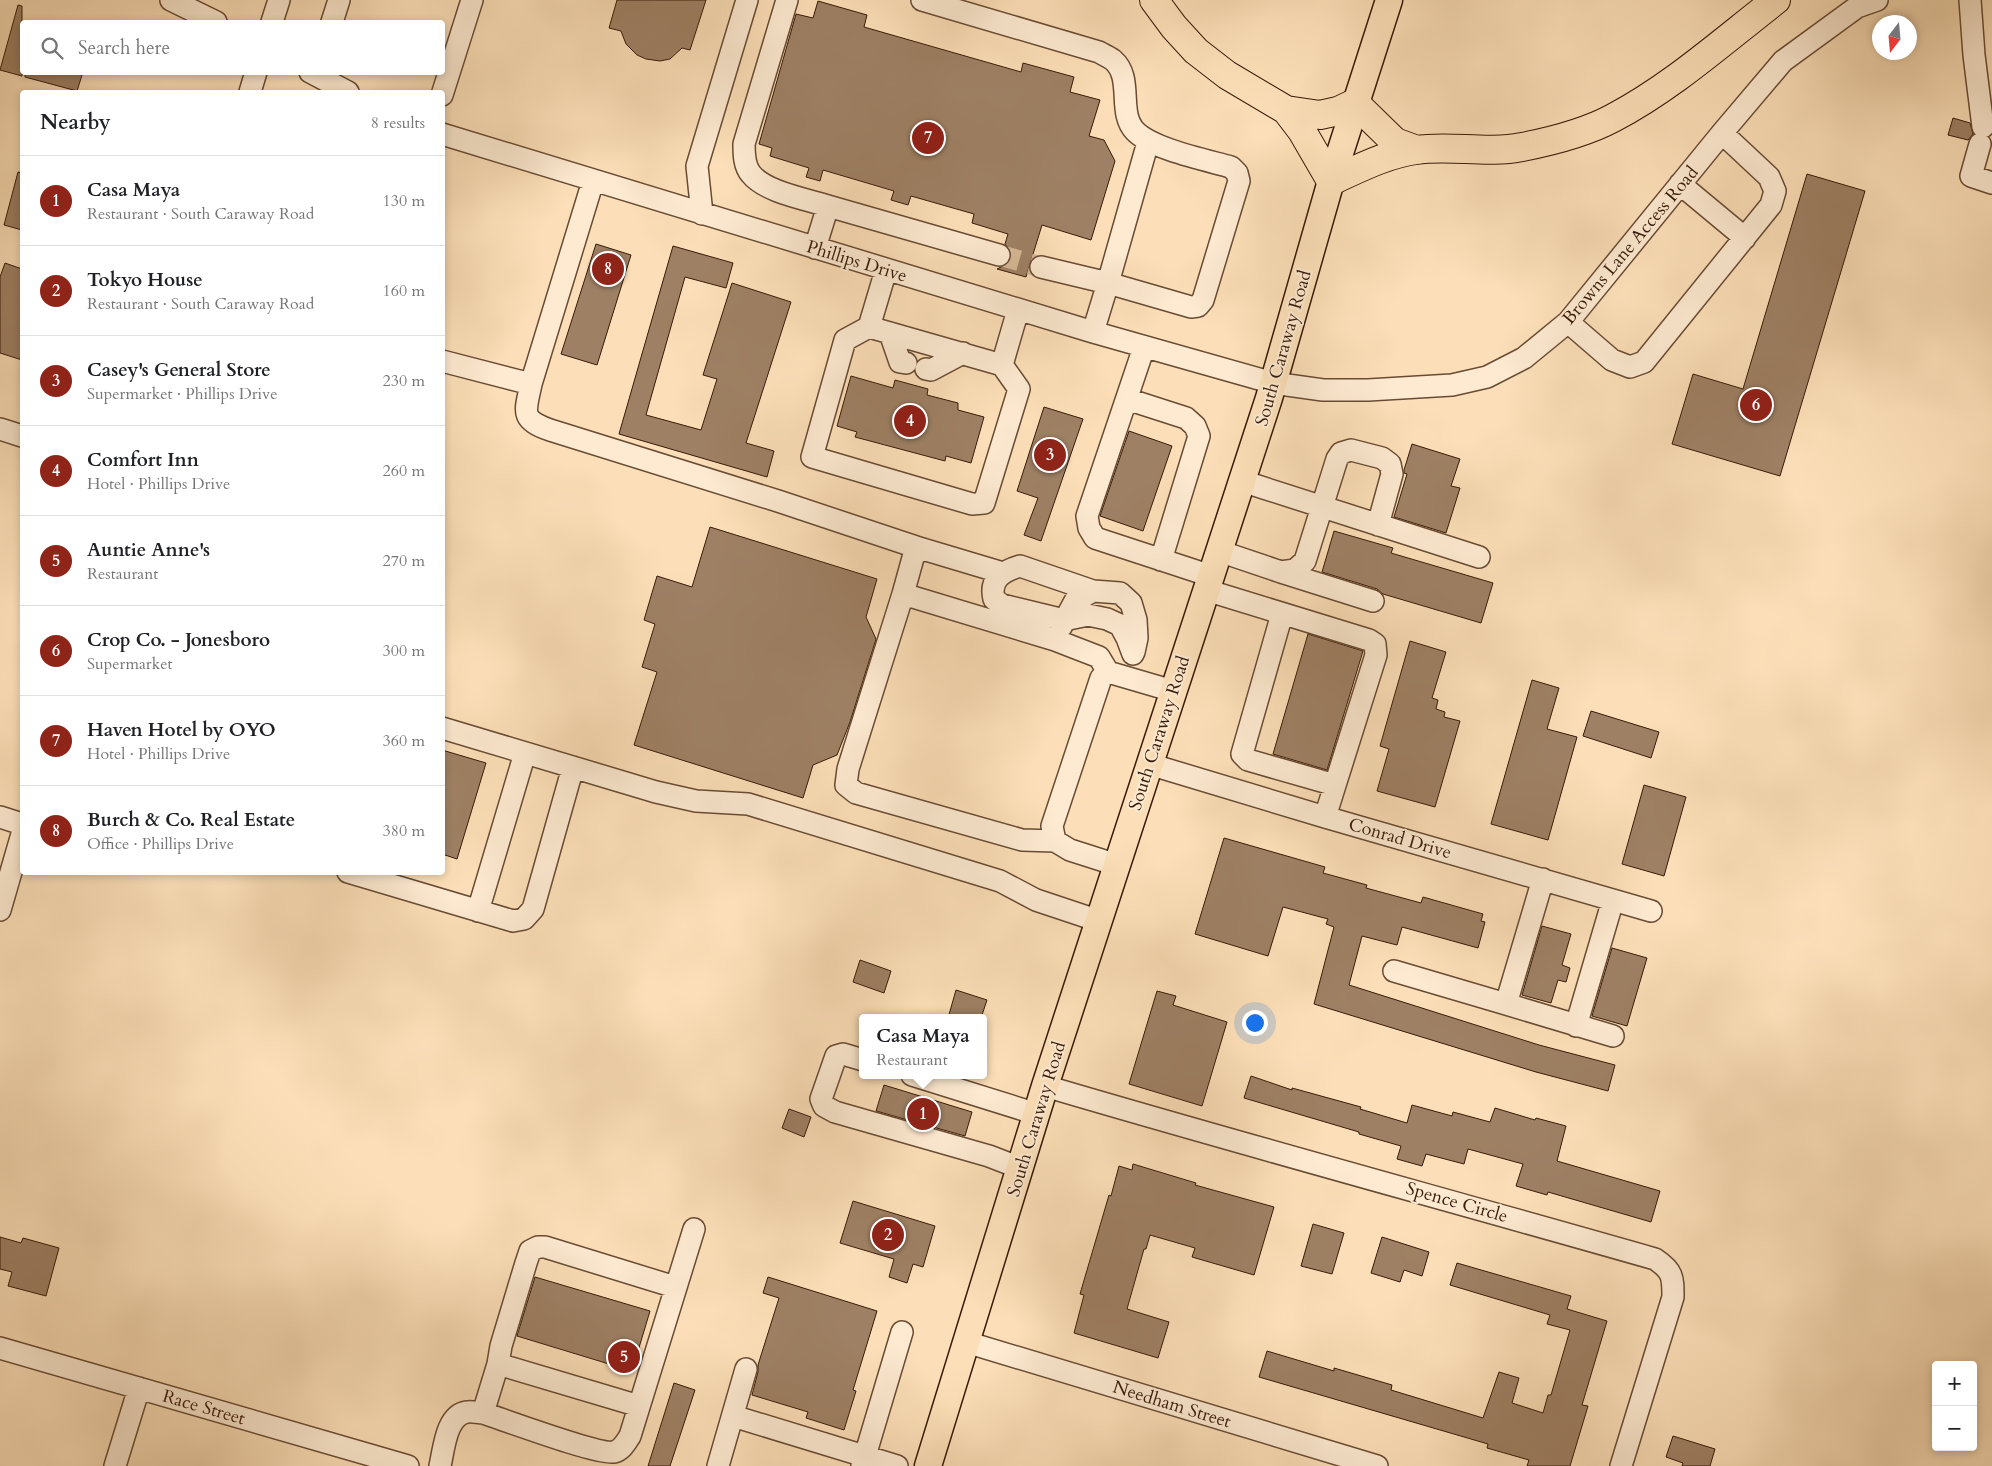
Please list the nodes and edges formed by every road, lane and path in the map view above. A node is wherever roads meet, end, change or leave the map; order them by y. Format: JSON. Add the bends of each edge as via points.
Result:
{"nodes":[{"id":1,"x":171,"y":0,"type":"edge"},
{"id":2,"x":279,"y":0,"type":"edge"},
{"id":3,"x":339,"y":0,"type":"edge"},
{"id":4,"x":472,"y":0,"type":"edge"},
{"id":5,"x":747,"y":0,"type":"edge"},
{"id":6,"x":787,"y":0,"type":"edge"},
{"id":7,"x":922,"y":0,"type":"edge"},
{"id":8,"x":1154,"y":0,"type":"edge"},
{"id":9,"x":1389,"y":0,"type":"edge"},
{"id":10,"x":1776,"y":0,"type":"edge"},
{"id":11,"x":1877,"y":0,"type":"edge"},
{"id":12,"x":1970,"y":0,"type":"edge"},
{"id":13,"x":212,"y":20,"type":"edge"},
{"id":14,"x":273,"y":20,"type":"edge"},
{"id":15,"x":333,"y":20,"type":"edge"},
{"id":16,"x":1983,"y":56,"type":"edge"},
{"id":17,"x":255,"y":75,"type":"edge"},
{"id":18,"x":316,"y":75,"type":"edge"},
{"id":19,"x":443,"y":81,"type":"edge"},
{"id":20,"x":251,"y":90,"type":"edge"},
{"id":21,"x":344,"y":90,"type":"edge"},
{"id":22,"x":1355,"y":103,"type":"junction"},
{"id":23,"x":1286,"y":110,"type":"junction"},
{"id":24,"x":1722,"y":133,"type":"junction"},
{"id":25,"x":445,"y":135,"type":"edge"},
{"id":26,"x":1148,"y":142,"type":"junction"},
{"id":27,"x":1416,"y":150,"type":"junction"},
{"id":28,"x":593,"y":181,"type":"junction"},
{"id":29,"x":1331,"y":181,"type":"junction"},
{"id":30,"x":1992,"y":183,"type":"edge"},
{"id":31,"x":1680,"y":184,"type":"junction"},
{"id":32,"x":828,"y":206,"type":"junction"},
{"id":33,"x":702,"y":214,"type":"junction"},
{"id":34,"x":1745,"y":238,"type":"junction"},
{"id":35,"x":815,"y":248,"type":"junction"},
{"id":36,"x":999,"y":256,"type":"tunnel mouth"},
{"id":37,"x":1041,"y":267,"type":"tunnel mouth"},
{"id":38,"x":886,"y":270,"type":"junction"},
{"id":39,"x":1108,"y":283,"type":"junction"},
{"id":40,"x":1018,"y":310,"type":"junction"},
{"id":41,"x":1568,"y":322,"type":"junction"},
{"id":42,"x":869,"y":327,"type":"junction"},
{"id":43,"x":1093,"y":332,"type":"junction"},
{"id":44,"x":890,"y":333,"type":"junction"},
{"id":45,"x":1144,"y":347,"type":"junction"},
{"id":46,"x":963,"y":353,"type":"junction"},
{"id":47,"x":445,"y":362,"type":"edge"},
{"id":48,"x":906,"y":363,"type":"dead end"},
{"id":49,"x":1002,"y":365,"type":"junction"},
{"id":50,"x":926,"y":369,"type":"dead end"},
{"id":51,"x":1273,"y":383,"type":"junction"},
{"id":52,"x":532,"y":384,"type":"junction"},
{"id":53,"x":1127,"y":399,"type":"junction"},
{"id":54,"x":0,"y":429,"type":"edge"},
{"id":55,"x":20,"y":435,"type":"edge"},
{"id":56,"x":1242,"y":481,"type":"junction"},
{"id":57,"x":1322,"y":507,"type":"junction"},
{"id":58,"x":1378,"y":525,"type":"junction"},
{"id":59,"x":916,"y":548,"type":"junction"},
{"id":60,"x":1218,"y":552,"type":"junction"},
{"id":61,"x":1479,"y":557,"type":"dead end"},
{"id":62,"x":1161,"y":560,"type":"junction"},
{"id":63,"x":1003,"y":572,"type":"junction"},
{"id":64,"x":1281,"y":572,"type":"junction"},
{"id":65,"x":1208,"y":583,"type":"junction"},
{"id":66,"x":1093,"y":591,"type":"junction"},
{"id":67,"x":903,"y":594,"type":"junction"},
{"id":68,"x":1373,"y":601,"type":"dead end"},
{"id":69,"x":1282,"y":614,"type":"junction"},
{"id":70,"x":1064,"y":620,"type":"junction"},
{"id":71,"x":1054,"y":640,"type":"junction"},
{"id":72,"x":1133,"y":654,"type":"junction"},
{"id":73,"x":1117,"y":675,"type":"junction"},
{"id":74,"x":1173,"y":690,"type":"junction"},
{"id":75,"x":445,"y":729,"type":"edge"},
{"id":76,"x":524,"y":752,"type":"junction"},
{"id":77,"x":1149,"y":764,"type":"junction"},
{"id":78,"x":573,"y":767,"type":"junction"},
{"id":79,"x":1336,"y":785,"type":"junction"},
{"id":80,"x":0,"y":817,"type":"edge"},
{"id":81,"x":1326,"y":817,"type":"junction"},
{"id":82,"x":20,"y":823,"type":"edge"},
{"id":83,"x":1055,"y":840,"type":"junction"},
{"id":84,"x":20,"y":841,"type":"edge"},
{"id":85,"x":1117,"y":865,"type":"junction"},
{"id":86,"x":358,"y":875,"type":"edge"},
{"id":87,"x":1543,"y":879,"type":"junction"},
{"id":88,"x":1613,"y":900,"type":"junction"},
{"id":89,"x":0,"y":910,"type":"edge"},
{"id":90,"x":478,"y":911,"type":"junction"},
{"id":91,"x":1651,"y":911,"type":"dead end"},
{"id":92,"x":1099,"y":921,"type":"junction"},
{"id":93,"x":1394,"y":971,"type":"dead end"},
{"id":94,"x":1506,"y":1004,"type":"junction"},
{"id":95,"x":1576,"y":1026,"type":"junction"},
{"id":96,"x":1613,"y":1036,"type":"dead end"},
{"id":97,"x":859,"y":1059,"type":"edge"},
{"id":98,"x":925,"y":1079,"type":"edge"},
{"id":99,"x":1045,"y":1086,"type":"junction"},
{"id":100,"x":1037,"y":1114,"type":"junction"},
{"id":101,"x":1020,"y":1168,"type":"junction"},
{"id":102,"x":694,"y":1229,"type":"dead end"},
{"id":103,"x":676,"y":1288,"type":"junction"},
{"id":104,"x":902,"y":1332,"type":"dead end"},
{"id":105,"x":966,"y":1342,"type":"junction"},
{"id":106,"x":0,"y":1348,"type":"edge"},
{"id":107,"x":498,"y":1364,"type":"junction"},
{"id":108,"x":746,"y":1369,"type":"dead end"},
{"id":109,"x":140,"y":1388,"type":"junction"},
{"id":110,"x":639,"y":1406,"type":"junction"},
{"id":111,"x":484,"y":1413,"type":"junction"},
{"id":112,"x":733,"y":1416,"type":"junction"},
{"id":113,"x":863,"y":1461,"type":"edge"},
{"id":114,"x":115,"y":1466,"type":"edge"},
{"id":115,"x":408,"y":1466,"type":"edge"},
{"id":116,"x":440,"y":1466,"type":"edge"},
{"id":117,"x":718,"y":1466,"type":"edge"},
{"id":118,"x":897,"y":1466,"type":"edge"},
{"id":119,"x":928,"y":1466,"type":"edge"},
{"id":120,"x":1377,"y":1466,"type":"edge"},
{"id":121,"x":1621,"y":1466,"type":"edge"}],
"edges":[{"from":1,"to":13,"type":"street"},
{"from":2,"to":14,"type":"street"},
{"from":3,"to":15,"type":"street"},
{"from":4,"to":19,"type":"street"},
{"from":5,"to":33,"type":"street","via":[[697,166]]},
{"from":6,"to":32,"type":"street","via":[[744,144],[744,159],[750,174],[764,186]]},
{"from":7,"to":26,"type":"street","via":[[1100,52],[1114,61],[1123,76],[1127,116],[1134,130]]},
{"from":8,"to":23,"type":"highway","via":[[1196,51],[1227,75]]},
{"from":9,"to":22,"type":"main road","name":"South Caraway Road"},
{"from":10,"to":27,"type":"highway","via":[[1658,91],[1612,119],[1563,137],[1520,147]]},
{"from":11,"to":24,"type":"street","name":"Browns Lane Access Road","via":[[1857,7],[1783,62]]},
{"from":12,"to":16,"type":"street"},
{"from":16,"to":30,"type":"street","via":[[1981,135],[1971,176]]},
{"from":17,"to":20,"type":"street"},
{"from":18,"to":21,"type":"street"},
{"from":22,"to":23,"type":"highway","via":[[1320,115]]},
{"from":22,"to":27,"type":"highway","via":[[1395,142]]},
{"from":22,"to":29,"type":"main road","name":"South Caraway Road"},
{"from":23,"to":29,"type":"highway"},
{"from":24,"to":31,"type":"street","name":"Browns Lane Access Road"},
{"from":24,"to":34,"type":"street","via":[[1769,177],[1775,191],[1771,205]]},
{"from":25,"to":28,"type":"street","name":"Phillips Drive"},
{"from":26,"to":39,"type":"street"},
{"from":26,"to":39,"type":"street","via":[[1231,167],[1237,172],[1239,181],[1203,300],[1198,306],[1191,307]]},
{"from":27,"to":29,"type":"highway","via":[[1371,163]]},
{"from":28,"to":33,"type":"street","name":"Phillips Drive"},
{"from":28,"to":52,"type":"street"},
{"from":29,"to":51,"type":"main road","name":"South Caraway Road"},
{"from":31,"to":34,"type":"street"},
{"from":31,"to":41,"type":"street","name":"Browns Lane Access Road"},
{"from":32,"to":35,"type":"street"},
{"from":32,"to":36,"type":"street"},
{"from":33,"to":35,"type":"street","name":"Phillips Drive"},
{"from":34,"to":41,"type":"street","via":[[1644,362],[1630,367],[1612,360]]},
{"from":35,"to":38,"type":"street","name":"Phillips Drive"},
{"from":37,"to":39,"type":"street"},
{"from":38,"to":40,"type":"street","name":"Phillips Drive"},
{"from":38,"to":42,"type":"street"},
{"from":39,"to":43,"type":"street"},
{"from":40,"to":43,"type":"street","name":"Phillips Drive"},
{"from":40,"to":49,"type":"street"},
{"from":41,"to":51,"type":"street","name":"Browns Lane Access Road","via":[[1524,358],[1487,377],[1452,385],[1323,390]]},
{"from":42,"to":44,"type":"street"},
{"from":42,"to":49,"type":"street","via":[[845,340],[812,457],[972,504],[984,503],[1020,388]]},
{"from":43,"to":45,"type":"street","name":"Phillips Drive"},
{"from":44,"to":46,"type":"street"},
{"from":44,"to":48,"type":"street","via":[[900,362]]},
{"from":45,"to":51,"type":"street","name":"Phillips Drive"},
{"from":45,"to":53,"type":"street"},
{"from":46,"to":49,"type":"street"},
{"from":46,"to":50,"type":"street","via":[[931,370]]},
{"from":47,"to":52,"type":"street"},
{"from":51,"to":56,"type":"main road","name":"South Caraway Road"},
{"from":52,"to":59,"type":"street","via":[[527,416],[534,424]]},
{"from":53,"to":62,"type":"street","via":[[1186,418],[1195,426],[1199,436]]},
{"from":53,"to":62,"type":"street","via":[[1087,516],[1089,528],[1095,538]]},
{"from":54,"to":55,"type":"street"},
{"from":56,"to":57,"type":"street"},
{"from":56,"to":60,"type":"main road","name":"South Caraway Road"},
{"from":57,"to":58,"type":"street"},
{"from":57,"to":58,"type":"street","via":[[1337,459],[1342,453],[1351,450],[1382,458],[1390,464],[1392,474]]},
{"from":57,"to":64,"type":"street","via":[[1305,561],[1295,570]]},
{"from":58,"to":61,"type":"street"},
{"from":59,"to":63,"type":"street"},
{"from":59,"to":67,"type":"street"},
{"from":60,"to":64,"type":"street"},
{"from":60,"to":65,"type":"main road","name":"South Caraway Road"},
{"from":62,"to":65,"type":"street"},
{"from":63,"to":66,"type":"street","via":[[1020,566]]},
{"from":63,"to":70,"type":"street","via":[[992,591],[994,599],[1002,605]]},
{"from":64,"to":68,"type":"street"},
{"from":65,"to":69,"type":"street"},
{"from":65,"to":74,"type":"main road","name":"South Caraway Road"},
{"from":66,"to":70,"type":"street","via":[[1075,601]]},
{"from":66,"to":72,"type":"street","via":[[1120,592],[1131,603],[1137,638]]},
{"from":67,"to":71,"type":"street"},
{"from":67,"to":83,"type":"street","via":[[848,769],[846,785],[856,793],[1022,840]]},
{"from":69,"to":79,"type":"street","via":[[1369,640],[1377,648]]},
{"from":69,"to":79,"type":"street","via":[[1242,754],[1248,760]]},
{"from":70,"to":71,"type":"street"},
{"from":70,"to":72,"type":"street","via":[[1088,615],[1120,625]]},
{"from":71,"to":73,"type":"street","via":[[1099,657]]},
{"from":72,"to":73,"type":"street"},
{"from":73,"to":74,"type":"street"},
{"from":73,"to":83,"type":"street","via":[[1101,678],[1052,826]]},
{"from":74,"to":77,"type":"main road","name":"South Caraway Road"},
{"from":75,"to":76,"type":"street"},
{"from":76,"to":78,"type":"street"},
{"from":76,"to":90,"type":"street"},
{"from":77,"to":81,"type":"street","name":"Conrad Drive"},
{"from":77,"to":85,"type":"main road","name":"South Caraway Road"},
{"from":78,"to":90,"type":"street","via":[[533,909],[524,919],[513,921]]},
{"from":78,"to":92,"type":"street","via":[[696,801],[748,804],[1000,881],[1036,900]]},
{"from":79,"to":81,"type":"street"},
{"from":80,"to":82,"type":"street"},
{"from":81,"to":87,"type":"street","name":"Conrad Drive"},
{"from":83,"to":85,"type":"street","via":[[1070,850]]},
{"from":84,"to":89,"type":"street"},
{"from":85,"to":92,"type":"main road","name":"South Caraway Road"},
{"from":86,"to":90,"type":"street"},
{"from":87,"to":88,"type":"street","name":"Conrad Drive"},
{"from":87,"to":94,"type":"street"},
{"from":88,"to":91,"type":"street","name":"Conrad Drive"},
{"from":88,"to":95,"type":"street"},
{"from":92,"to":99,"type":"main road","name":"South Caraway Road"},
{"from":93,"to":94,"type":"street"},
{"from":94,"to":95,"type":"street"},
{"from":95,"to":96,"type":"street"},
{"from":97,"to":101,"type":"street","via":[[843,1054],[836,1056],[821,1099],[824,1106]]},
{"from":98,"to":100,"type":"street"},
{"from":99,"to":100,"type":"main road","name":"South Caraway Road"},
{"from":99,"to":121,"type":"street","name":"Spence Circle","via":[[1655,1259],[1670,1273],[1673,1297]]},
{"from":100,"to":101,"type":"main road","name":"South Caraway Road"},
{"from":101,"to":105,"type":"main road","name":"South Caraway Road"},
{"from":102,"to":103,"type":"street"},
{"from":103,"to":107,"type":"street","via":[[538,1247],[530,1251],[500,1346]]},
{"from":103,"to":110,"type":"street"},
{"from":104,"to":113,"type":"street"},
{"from":105,"to":119,"type":"main road","name":"South Caraway Road"},
{"from":105,"to":120,"type":"street","name":"Needham Street"},
{"from":106,"to":109,"type":"street","name":"Race Street"},
{"from":107,"to":110,"type":"street"},
{"from":107,"to":111,"type":"street"},
{"from":108,"to":112,"type":"street"},
{"from":109,"to":114,"type":"street"},
{"from":109,"to":115,"type":"street","name":"Race Street"},
{"from":110,"to":111,"type":"street","via":[[630,1436],[622,1448],[614,1452],[591,1448]]},
{"from":111,"to":116,"type":"street","via":[[468,1412],[458,1415],[452,1422]]},
{"from":112,"to":113,"type":"street"},
{"from":112,"to":117,"type":"street"},
{"from":113,"to":118,"type":"street"}]}
